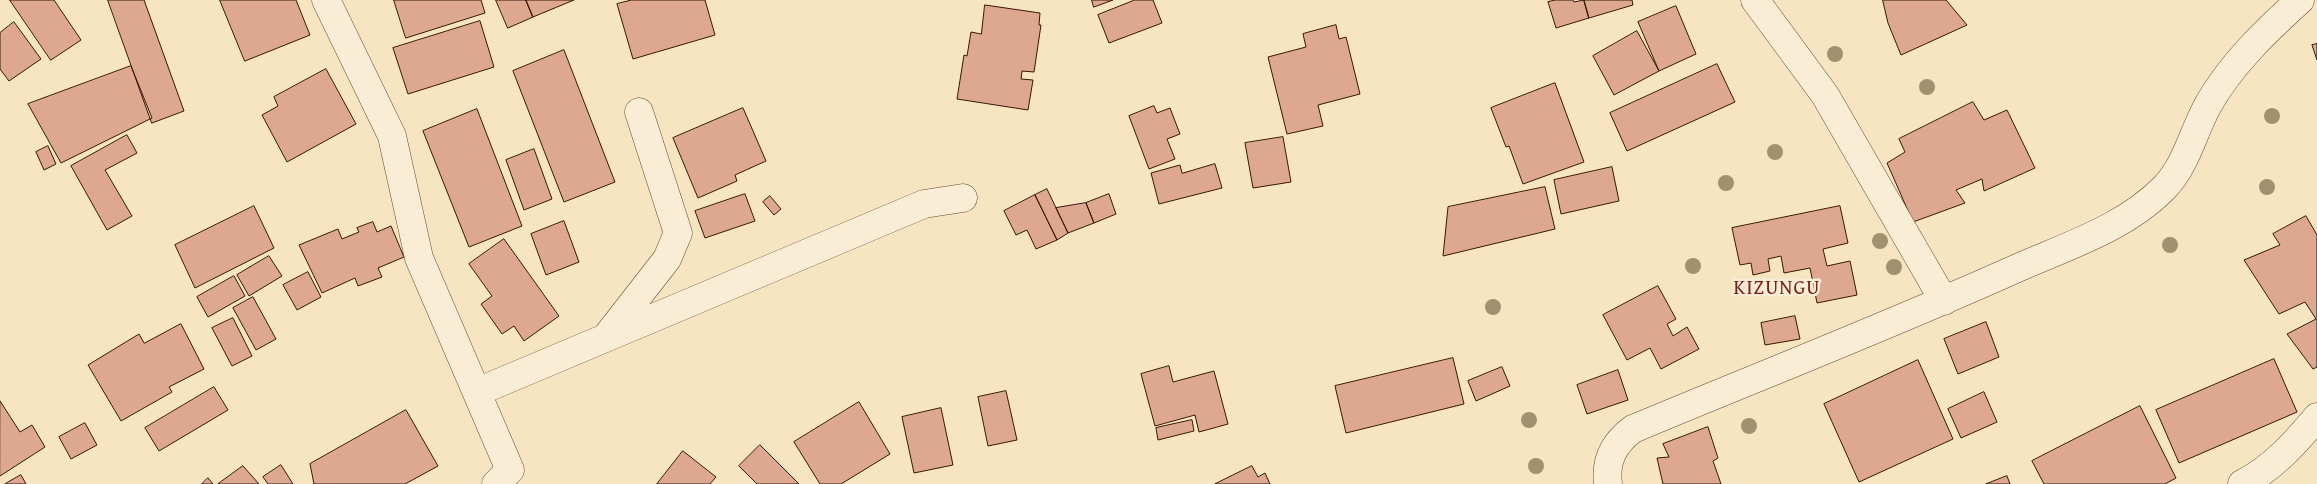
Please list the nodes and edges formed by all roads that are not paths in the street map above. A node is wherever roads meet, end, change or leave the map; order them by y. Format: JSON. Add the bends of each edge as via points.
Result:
{"nodes":[{"id":1,"x":326,"y":0,"type":"edge"},
{"id":2,"x":1756,"y":0,"type":"edge"},
{"id":3,"x":2300,"y":0,"type":"edge"},
{"id":4,"x":639,"y":112,"type":"dead end"},
{"id":5,"x":963,"y":198,"type":"dead end"},
{"id":6,"x":1944,"y":301,"type":"junction"},
{"id":7,"x":606,"y":338,"type":"junction"},
{"id":8,"x":477,"y":392,"type":"junction"},
{"id":9,"x":2317,"y":417,"type":"edge"},
{"id":10,"x":496,"y":484,"type":"edge"},
{"id":11,"x":1608,"y":484,"type":"edge"},
{"id":12,"x":2242,"y":484,"type":"edge"}],
"edges":[{"from":1,"to":8,"type":"street","via":[[392,136],[419,258]]},
{"from":2,"to":6,"type":"street","via":[[1825,94]]},
{"from":3,"to":6,"type":"street","via":[[2262,34],[2221,84],[2178,170],[2164,188],[2123,221]]},
{"from":4,"to":7,"type":"street","via":[[678,233],[667,259]]},
{"from":5,"to":7,"type":"street","via":[[924,204]]},
{"from":6,"to":11,"type":"street","via":[[1634,429],[1620,438],[1614,448],[1607,467]]},
{"from":7,"to":8,"type":"street"},
{"from":8,"to":10,"type":"street","via":[[510,470]]},
{"from":9,"to":12,"type":"street","via":[[2292,447]]}]}
